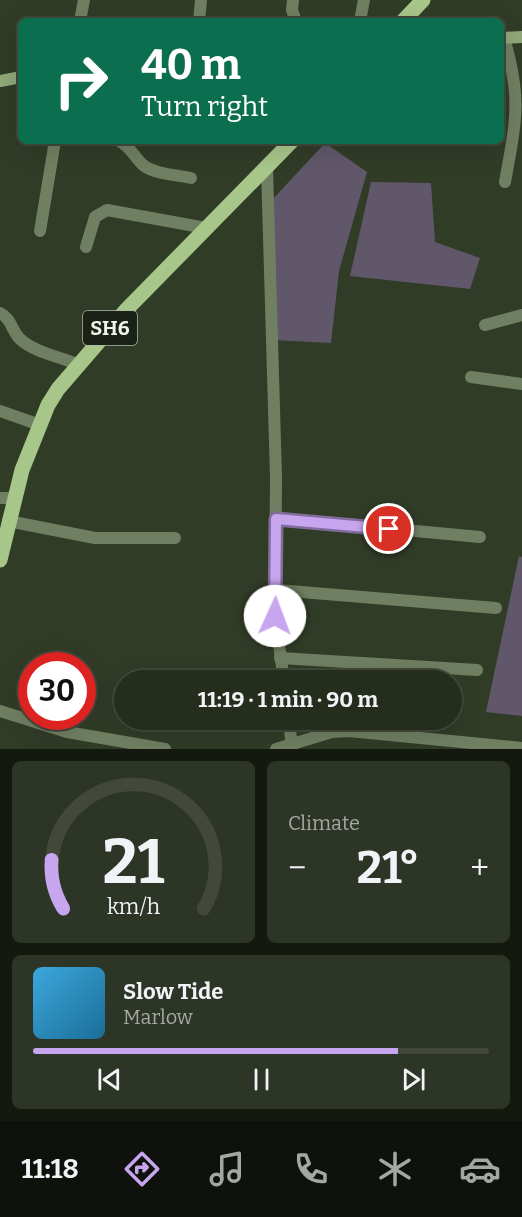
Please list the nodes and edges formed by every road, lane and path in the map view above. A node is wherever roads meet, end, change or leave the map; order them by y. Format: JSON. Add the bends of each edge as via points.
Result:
{"nodes":[{"id":1,"x":84,"y":0,"type":"edge"},
{"id":2,"x":201,"y":0,"type":"edge"},
{"id":3,"x":293,"y":0,"type":"edge"},
{"id":4,"x":364,"y":0,"type":"edge"},
{"id":5,"x":423,"y":0,"type":"edge"},
{"id":6,"x":81,"y":18,"type":"edge"},
{"id":7,"x":199,"y":18,"type":"edge"},
{"id":8,"x":295,"y":18,"type":"edge"},
{"id":9,"x":361,"y":18,"type":"edge"},
{"id":10,"x":406,"y":18,"type":"edge"},
{"id":11,"x":522,"y":37,"type":"edge"},
{"id":12,"x":504,"y":38,"type":"edge"},
{"id":13,"x":504,"y":43,"type":"edge"},
{"id":14,"x":18,"y":78,"type":"edge"},
{"id":15,"x":0,"y":81,"type":"edge"},
{"id":16,"x":54,"y":144,"type":"edge"},
{"id":17,"x":125,"y":144,"type":"edge"},
{"id":18,"x":289,"y":144,"type":"edge"},
{"id":19,"x":267,"y":168,"type":"junction"},
{"id":20,"x":191,"y":178,"type":"dead end"},
{"id":21,"x":505,"y":182,"type":"dead end"},
{"id":22,"x":206,"y":228,"type":"junction"},
{"id":23,"x":40,"y":231,"type":"dead end"},
{"id":24,"x":86,"y":247,"type":"dead end"},
{"id":25,"x":0,"y":313,"type":"edge"},
{"id":26,"x":522,"y":315,"type":"edge"},
{"id":27,"x":485,"y":325,"type":"dead end"},
{"id":28,"x":77,"y":364,"type":"junction"},
{"id":29,"x":471,"y":377,"type":"dead end"},
{"id":30,"x":522,"y":384,"type":"edge"},
{"id":31,"x":0,"y":411,"type":"edge"},
{"id":32,"x":40,"y":425,"type":"junction"},
{"id":33,"x":7,"y":498,"type":"edge"},
{"id":34,"x":276,"y":519,"type":"junction"},
{"id":35,"x":8,"y":521,"type":"junction"},
{"id":36,"x":480,"y":537,"type":"dead end"},
{"id":37,"x":175,"y":538,"type":"dead end"},
{"id":38,"x":0,"y":560,"type":"edge"},
{"id":39,"x":277,"y":590,"type":"junction"},
{"id":40,"x":496,"y":608,"type":"dead end"},
{"id":41,"x":280,"y":658,"type":"junction"},
{"id":42,"x":282,"y":670,"type":"edge"},
{"id":43,"x":477,"y":670,"type":"dead end"},
{"id":44,"x":0,"y":711,"type":"edge"},
{"id":45,"x":290,"y":730,"type":"edge"},
{"id":46,"x":292,"y":747,"type":"edge"},
{"id":47,"x":522,"y":748,"type":"edge"},
{"id":48,"x":165,"y":749,"type":"edge"},
{"id":49,"x":276,"y":749,"type":"edge"}],
"edges":[{"from":1,"to":6,"type":"street"},
{"from":2,"to":7,"type":"street"},
{"from":3,"to":8,"type":"street"},
{"from":4,"to":9,"type":"street"},
{"from":5,"to":10,"type":"main road"},
{"from":11,"to":12,"type":"main road"},
{"from":13,"to":21,"type":"street","via":[[514,70],[518,108]]},
{"from":14,"to":15,"type":"main road"},
{"from":16,"to":23,"type":"street"},
{"from":17,"to":20,"type":"street","via":[[148,168]]},
{"from":18,"to":19,"type":"main road","number":"SH6"},
{"from":19,"to":22,"type":"main road","number":"SH6"},
{"from":19,"to":34,"type":"street"},
{"from":22,"to":24,"type":"street","via":[[107,210],[95,217]]},
{"from":22,"to":28,"type":"main road","number":"SH6"},
{"from":25,"to":28,"type":"street","via":[[28,345]]},
{"from":26,"to":27,"type":"street"},
{"from":28,"to":32,"type":"main road","number":"SH6","via":[[53,397]]},
{"from":29,"to":30,"type":"street"},
{"from":31,"to":32,"type":"street"},
{"from":32,"to":33,"type":"main road","number":"SH6"},
{"from":33,"to":35,"type":"main road","number":"SH6"},
{"from":34,"to":36,"type":"street"},
{"from":34,"to":39,"type":"street"},
{"from":35,"to":37,"type":"street","via":[[95,538]]},
{"from":35,"to":38,"type":"main road","number":"SH6"},
{"from":39,"to":40,"type":"street"},
{"from":39,"to":41,"type":"street","via":[[275,616]]},
{"from":41,"to":42,"type":"street"},
{"from":41,"to":43,"type":"street"},
{"from":44,"to":48,"type":"street","via":[[77,734]]},
{"from":45,"to":46,"type":"street"},
{"from":46,"to":47,"type":"street","via":[[332,732],[350,731]]},
{"from":46,"to":49,"type":"street"}]}
